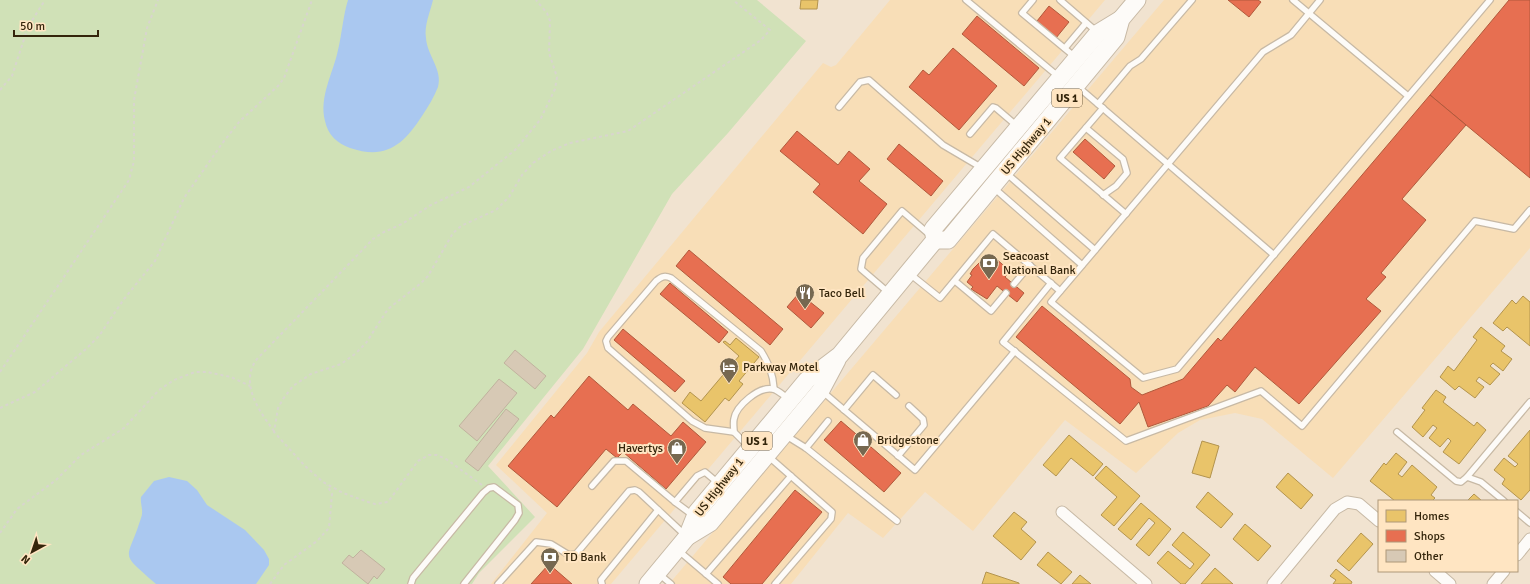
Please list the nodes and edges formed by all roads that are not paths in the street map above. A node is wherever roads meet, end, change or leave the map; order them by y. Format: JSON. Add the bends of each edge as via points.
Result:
{"nodes":[{"id":1,"x":966,"y":0,"type":"edge"},
{"id":2,"x":1033,"y":0,"type":"edge"},
{"id":3,"x":1060,"y":0,"type":"edge"},
{"id":4,"x":1137,"y":0,"type":"edge"},
{"id":5,"x":1192,"y":0,"type":"edge"},
{"id":6,"x":1293,"y":0,"type":"edge"},
{"id":7,"x":1320,"y":0,"type":"edge"},
{"id":8,"x":1490,"y":0,"type":"edge"},
{"id":9,"x":1308,"y":13,"type":"junction"},
{"id":10,"x":1121,"y":19,"type":"junction"},
{"id":11,"x":1092,"y":28,"type":"junction"},
{"id":12,"x":1071,"y":53,"type":"junction"},
{"id":13,"x":1060,"y":78,"type":"junction"},
{"id":14,"x":1077,"y":86,"type":"junction"},
{"id":15,"x":1408,"y":96,"type":"junction"},
{"id":16,"x":1100,"y":106,"type":"junction"},
{"id":17,"x":839,"y":107,"type":"dead end"},
{"id":18,"x":1019,"y":128,"type":"junction"},
{"id":19,"x":1086,"y":128,"type":"junction"},
{"id":20,"x":970,"y":134,"type":"dead end"},
{"id":21,"x":1168,"y":164,"type":"junction"},
{"id":22,"x":995,"y":167,"type":"junction"},
{"id":23,"x":992,"y":187,"type":"junction"},
{"id":24,"x":1103,"y":196,"type":"junction"},
{"id":25,"x":1530,"y":210,"type":"edge"},
{"id":26,"x":1126,"y":214,"type":"junction"},
{"id":27,"x":935,"y":240,"type":"junction"},
{"id":28,"x":1095,"y":250,"type":"junction"},
{"id":29,"x":1274,"y":255,"type":"junction"},
{"id":30,"x":1030,"y":265,"type":"junction"},
{"id":31,"x":1082,"y":265,"type":"junction"},
{"id":32,"x":908,"y":273,"type":"junction"},
{"id":33,"x":955,"y":281,"type":"junction"},
{"id":34,"x":1014,"y":284,"type":"dead end"},
{"id":35,"x":1052,"y":284,"type":"junction"},
{"id":36,"x":1060,"y":291,"type":"junction"},
{"id":37,"x":1006,"y":293,"type":"dead end"},
{"id":38,"x":890,"y":294,"type":"junction"},
{"id":39,"x":1015,"y":351,"type":"junction"},
{"id":40,"x":840,"y":355,"type":"junction"},
{"id":41,"x":774,"y":389,"type":"junction"},
{"id":42,"x":821,"y":390,"type":"junction"},
{"id":43,"x":896,"y":395,"type":"dead end"},
{"id":44,"x":791,"y":400,"type":"junction"},
{"id":45,"x":1530,"y":402,"type":"edge"},
{"id":46,"x":909,"y":406,"type":"dead end"},
{"id":47,"x":844,"y":410,"type":"junction"},
{"id":48,"x":828,"y":421,"type":"dead end"},
{"id":49,"x":734,"y":432,"type":"junction"},
{"id":50,"x":1397,"y":432,"type":"dead end"},
{"id":51,"x":784,"y":434,"type":"junction"},
{"id":52,"x":806,"y":448,"type":"junction"},
{"id":53,"x":750,"y":449,"type":"junction"},
{"id":54,"x":767,"y":455,"type":"junction"},
{"id":55,"x":898,"y":456,"type":"junction"},
{"id":56,"x":791,"y":476,"type":"junction"},
{"id":57,"x":1467,"y":477,"type":"junction"},
{"id":58,"x":720,"y":484,"type":"junction"},
{"id":59,"x":592,"y":486,"type":"dead end"},
{"id":60,"x":1503,"y":500,"type":"edge"},
{"id":61,"x":675,"y":502,"type":"junction"},
{"id":62,"x":658,"y":510,"type":"junction"},
{"id":63,"x":1062,"y":512,"type":"dead end"},
{"id":64,"x":1518,"y":513,"type":"edge"},
{"id":65,"x":695,"y":516,"type":"junction"},
{"id":66,"x":1378,"y":520,"type":"edge"},
{"id":67,"x":897,"y":521,"type":"dead end"},
{"id":68,"x":1530,"y":523,"type":"edge"},
{"id":69,"x":1530,"y":539,"type":"edge"},
{"id":70,"x":682,"y":543,"type":"junction"},
{"id":71,"x":1518,"y":554,"type":"edge"},
{"id":72,"x":1437,"y":572,"type":"edge"},
{"id":73,"x":1503,"y":572,"type":"edge"},
{"id":74,"x":706,"y":574,"type":"junction"},
{"id":75,"x":653,"y":578,"type":"edge"},
{"id":76,"x":411,"y":584,"type":"edge"},
{"id":77,"x":464,"y":584,"type":"edge"},
{"id":78,"x":498,"y":584,"type":"edge"},
{"id":79,"x":602,"y":584,"type":"edge"},
{"id":80,"x":671,"y":584,"type":"edge"},
{"id":81,"x":718,"y":584,"type":"edge"},
{"id":82,"x":775,"y":584,"type":"edge"},
{"id":83,"x":1146,"y":584,"type":"edge"},
{"id":84,"x":1273,"y":584,"type":"edge"},
{"id":85,"x":1450,"y":584,"type":"edge"},
{"id":86,"x":1493,"y":584,"type":"edge"}],
"edges":[{"from":1,"to":13,"type":"lane"},
{"from":2,"to":12,"type":"lane","via":[[1022,13]]},
{"from":3,"to":11,"type":"lane"},
{"from":4,"to":10,"type":"main road","name":"US Highway 1","number":"US 1"},
{"from":5,"to":16,"type":"lane","via":[[1142,59],[1130,66]]},
{"from":6,"to":9,"type":"lane"},
{"from":7,"to":9,"type":"lane"},
{"from":8,"to":15,"type":"lane"},
{"from":9,"to":15,"type":"lane"},
{"from":9,"to":21,"type":"lane","via":[[1291,35],[1263,52]]},
{"from":10,"to":11,"type":"main road","name":"US Highway 1","number":"US 1"},
{"from":10,"to":14,"type":"main road","name":"US Highway 1","number":"US 1","via":[[1116,37]]},
{"from":11,"to":12,"type":"main road","name":"US Highway 1","number":"US 1"},
{"from":12,"to":13,"type":"main road","name":"US Highway 1","number":"US 1"},
{"from":13,"to":18,"type":"main road","name":"US Highway 1","number":"US 1"},
{"from":14,"to":16,"type":"lane"},
{"from":14,"to":22,"type":"main road","name":"US Highway 1","number":"US 1"},
{"from":15,"to":29,"type":"lane"},
{"from":16,"to":19,"type":"lane"},
{"from":16,"to":21,"type":"lane"},
{"from":17,"to":22,"type":"lane","via":[[860,82],[868,80],[943,145],[970,159]]},
{"from":18,"to":20,"type":"lane","via":[[993,108]]},
{"from":18,"to":22,"type":"main road","name":"US Highway 1","number":"US 1"},
{"from":19,"to":24,"type":"lane","via":[[1123,159],[1127,173]]},
{"from":19,"to":24,"type":"lane","via":[[1060,158]]},
{"from":21,"to":26,"type":"lane"},
{"from":21,"to":29,"type":"lane"},
{"from":22,"to":23,"type":"main road","name":"US Highway 1","number":"US 1"},
{"from":22,"to":27,"type":"main road","name":"US Highway 1","number":"US 1","via":[[933,229]]},
{"from":22,"to":28,"type":"lane"},
{"from":23,"to":27,"type":"main road","name":"US Highway 1","number":"US 1","via":[[948,240]]},
{"from":23,"to":31,"type":"lane"},
{"from":24,"to":26,"type":"lane"},
{"from":25,"to":39,"type":"lane","via":[[1514,229],[1475,221],[1302,426],[1261,391],[1126,441]]},
{"from":26,"to":28,"type":"lane"},
{"from":27,"to":32,"type":"main road","name":"US Highway 1","number":"US 1"},
{"from":27,"to":38,"type":"lane","via":[[902,211],[863,258],[861,269]]},
{"from":28,"to":31,"type":"lane"},
{"from":29,"to":36,"type":"lane","via":[[1177,370],[1143,378],[1051,302]]},
{"from":30,"to":33,"type":"lane","via":[[993,234]]},
{"from":30,"to":34,"type":"lane"},
{"from":30,"to":35,"type":"lane"},
{"from":31,"to":36,"type":"lane"},
{"from":32,"to":33,"type":"lane","via":[[940,298]]},
{"from":32,"to":38,"type":"main road","name":"US Highway 1","number":"US 1"},
{"from":33,"to":37,"type":"lane","via":[[991,311]]},
{"from":35,"to":36,"type":"lane"},
{"from":35,"to":39,"type":"lane","via":[[1003,342]]},
{"from":38,"to":40,"type":"main road","name":"US Highway 1","number":"US 1"},
{"from":39,"to":55,"type":"lane","via":[[915,470]]},
{"from":40,"to":42,"type":"main road","name":"US Highway 1","number":"US 1"},
{"from":40,"to":44,"type":"main road","name":"US Highway 1","number":"US 1","via":[[808,380]]},
{"from":41,"to":44,"type":"lane"},
{"from":41,"to":49,"type":"lane","via":[[757,391],[743,404],[734,418]]},
{"from":41,"to":49,"type":"lane","via":[[773,373],[761,351],[671,278],[666,276],[656,281],[608,337],[608,348],[692,421],[705,428]]},
{"from":42,"to":47,"type":"lane"},
{"from":42,"to":51,"type":"main road","name":"US Highway 1","number":"US 1"},
{"from":43,"to":47,"type":"lane","via":[[873,376]]},
{"from":44,"to":53,"type":"main road","name":"US Highway 1","number":"US 1"},
{"from":45,"to":57,"type":"lane"},
{"from":46,"to":55,"type":"lane","via":[[923,418],[924,425]]},
{"from":47,"to":55,"type":"lane"},
{"from":48,"to":52,"type":"lane"},
{"from":49,"to":53,"type":"lane"},
{"from":50,"to":57,"type":"lane","via":[[1456,481],[1461,482]]},
{"from":51,"to":52,"type":"lane"},
{"from":51,"to":54,"type":"main road","name":"US Highway 1","number":"US 1"},
{"from":52,"to":67,"type":"lane"},
{"from":53,"to":58,"type":"main road","name":"US Highway 1","number":"US 1"},
{"from":54,"to":56,"type":"lane"},
{"from":54,"to":70,"type":"main road","name":"US Highway 1","number":"US 1","via":[[710,523]]},
{"from":56,"to":74,"type":"lane"},
{"from":56,"to":82,"type":"lane","via":[[832,512],[831,519]]},
{"from":57,"to":60,"type":"lane","via":[[1481,482]]},
{"from":58,"to":61,"type":"lane","via":[[705,472],[697,476]]},
{"from":58,"to":65,"type":"main road","name":"US Highway 1","number":"US 1"},
{"from":59,"to":61,"type":"lane","via":[[614,461],[626,461]]},
{"from":61,"to":65,"type":"lane"},
{"from":62,"to":70,"type":"lane"},
{"from":62,"to":78,"type":"lane","via":[[639,492],[629,491],[576,554],[569,555],[551,544],[536,542]]},
{"from":62,"to":79,"type":"lane","via":[[601,580]]},
{"from":63,"to":83,"type":"street"},
{"from":64,"to":68,"type":"lane"},
{"from":65,"to":70,"type":"main road","name":"US Highway 1","number":"US 1"},
{"from":66,"to":84,"type":"street","via":[[1359,504],[1347,502],[1335,509]]},
{"from":69,"to":71,"type":"street"},
{"from":70,"to":74,"type":"lane"},
{"from":70,"to":75,"type":"main road","name":"US Highway 1","number":"US 1"},
{"from":72,"to":85,"type":"street"},
{"from":73,"to":86,"type":"street"},
{"from":74,"to":81,"type":"lane"},
{"from":75,"to":80,"type":"lane"},
{"from":76,"to":77,"type":"lane","via":[[413,578],[487,490],[494,487],[518,506],[519,513]]}]}
